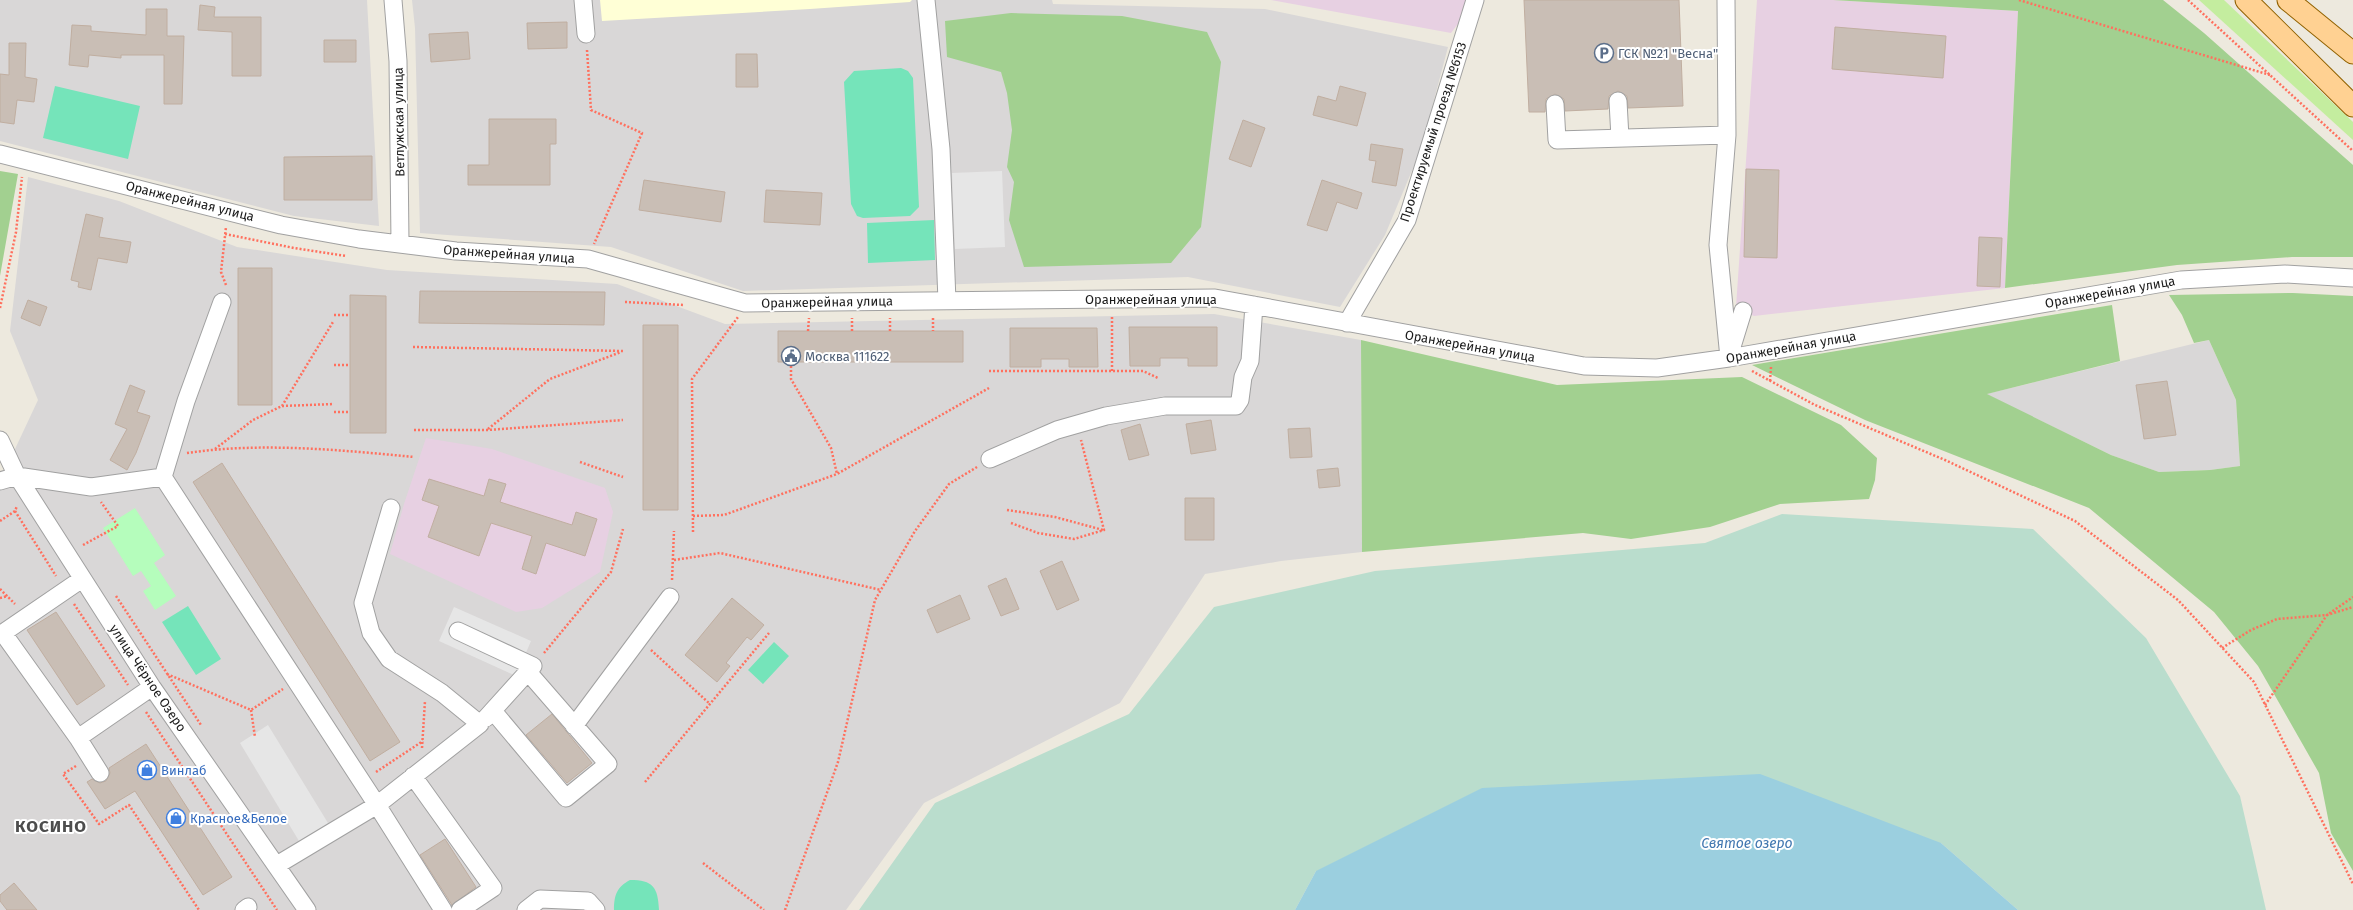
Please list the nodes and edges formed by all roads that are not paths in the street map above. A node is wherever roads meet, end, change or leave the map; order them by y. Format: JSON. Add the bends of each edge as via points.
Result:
{"nodes":[{"id":1,"x":393,"y":0,"type":"edge"},
{"id":2,"x":583,"y":0,"type":"edge"},
{"id":3,"x":926,"y":0,"type":"edge"},
{"id":4,"x":1475,"y":0,"type":"edge"},
{"id":5,"x":2246,"y":0,"type":"edge"},
{"id":6,"x":2288,"y":0,"type":"edge"},
{"id":7,"x":1723,"y":2,"type":"edge"},
{"id":8,"x":586,"y":34,"type":"road end"},
{"id":9,"x":2353,"y":52,"type":"edge"},
{"id":10,"x":1618,"y":102,"type":"dead end"},
{"id":11,"x":1555,"y":104,"type":"dead end"},
{"id":12,"x":2353,"y":106,"type":"edge"},
{"id":13,"x":1727,"y":135,"type":"junction"},
{"id":14,"x":1620,"y":138,"type":"junction"},
{"id":15,"x":0,"y":154,"type":"edge"},
{"id":16,"x":400,"y":243,"type":"junction"},
{"id":17,"x":2353,"y":278,"type":"edge"},
{"id":18,"x":947,"y":301,"type":"junction"},
{"id":19,"x":222,"y":302,"type":"road end"},
{"id":20,"x":1254,"y":305,"type":"junction"},
{"id":21,"x":1743,"y":311,"type":"dead end"},
{"id":22,"x":1347,"y":323,"type":"junction"},
{"id":23,"x":1729,"y":358,"type":"junction"},
{"id":24,"x":0,"y":440,"type":"edge"},
{"id":25,"x":990,"y":459,"type":"road end"},
{"id":26,"x":16,"y":476,"type":"junction"},
{"id":27,"x":163,"y":477,"type":"junction"},
{"id":28,"x":0,"y":481,"type":"edge"},
{"id":29,"x":391,"y":508,"type":"dead end"},
{"id":30,"x":82,"y":579,"type":"junction"},
{"id":31,"x":670,"y":597,"type":"road end"},
{"id":32,"x":458,"y":631,"type":"dead end"},
{"id":33,"x":530,"y":669,"type":"junction"},
{"id":34,"x":152,"y":687,"type":"junction"},
{"id":35,"x":493,"y":711,"type":"junction"},
{"id":36,"x":480,"y":724,"type":"junction"},
{"id":37,"x":574,"y":726,"type":"junction"},
{"id":38,"x":78,"y":738,"type":"junction"},
{"id":39,"x":100,"y":773,"type":"dead end"},
{"id":40,"x":417,"y":774,"type":"junction"},
{"id":41,"x":378,"y":805,"type":"junction"},
{"id":42,"x":277,"y":865,"type":"junction"},
{"id":43,"x":306,"y":910,"type":"edge"},
{"id":44,"x":443,"y":910,"type":"edge"},
{"id":45,"x":460,"y":910,"type":"edge"},
{"id":46,"x":526,"y":910,"type":"edge"},
{"id":47,"x":596,"y":910,"type":"edge"}],
"edges":[{"from":1,"to":16,"type":"street","name":"Ветлужская улица","via":[[398,61]]},
{"from":2,"to":8,"type":"street"},
{"from":3,"to":18,"type":"street","via":[[941,149]]},
{"from":4,"to":22,"type":"street","name":"Проектируемый проезд №6153","via":[[1407,220]]},
{"from":5,"to":12,"type":"main road"},
{"from":6,"to":9,"type":"main road"},
{"from":7,"to":13,"type":"street"},
{"from":10,"to":14,"type":"street"},
{"from":11,"to":14,"type":"street","via":[[1557,140]]},
{"from":13,"to":14,"type":"street"},
{"from":13,"to":23,"type":"street","via":[[1718,245]]},
{"from":15,"to":16,"type":"street","name":"Оранжерейная улица","via":[[281,225],[360,239]]},
{"from":16,"to":18,"type":"street","name":"Оранжерейная улица","via":[[456,251],[588,259],[745,303]]},
{"from":17,"to":23,"type":"street","name":"Оранжерейная улица","via":[[2285,274],[2181,280]]},
{"from":18,"to":20,"type":"street","name":"Оранжерейная улица","via":[[1214,298]]},
{"from":19,"to":27,"type":"street"},
{"from":20,"to":22,"type":"street","name":"Оранжерейная улица"},
{"from":20,"to":25,"type":"street","via":[[1250,361],[1243,377],[1240,400],[1236,406],[1165,406],[1106,416],[1057,430]]},
{"from":21,"to":23,"type":"street"},
{"from":22,"to":23,"type":"street","name":"Оранжерейная улица","via":[[1584,366],[1657,368]]},
{"from":24,"to":26,"type":"street","name":"улица Чёрное Озеро"},
{"from":26,"to":27,"type":"street","via":[[91,487]]},
{"from":26,"to":28,"type":"street"},
{"from":26,"to":30,"type":"street","name":"улица Чёрное Озеро"},
{"from":27,"to":41,"type":"street"},
{"from":29,"to":36,"type":"street","via":[[363,603],[371,633],[389,659]]},
{"from":30,"to":34,"type":"street","name":"улица Чёрное Озеро"},
{"from":30,"to":38,"type":"street","via":[[3,634]]},
{"from":31,"to":37,"type":"street"},
{"from":32,"to":33,"type":"street"},
{"from":33,"to":35,"type":"street"},
{"from":33,"to":37,"type":"street"},
{"from":34,"to":38,"type":"street"},
{"from":34,"to":42,"type":"street","name":"улица Чёрное Озеро"},
{"from":35,"to":36,"type":"street"},
{"from":35,"to":37,"type":"street","via":[[566,798],[608,764]]},
{"from":36,"to":40,"type":"street"},
{"from":38,"to":39,"type":"street"},
{"from":40,"to":41,"type":"street"},
{"from":40,"to":45,"type":"street","via":[[493,888]]},
{"from":41,"to":42,"type":"street"},
{"from":41,"to":44,"type":"street"},
{"from":42,"to":43,"type":"street","name":"улица Чёрное Озеро"},
{"from":46,"to":47,"type":"street","via":[[540,899],[588,901]]}]}
